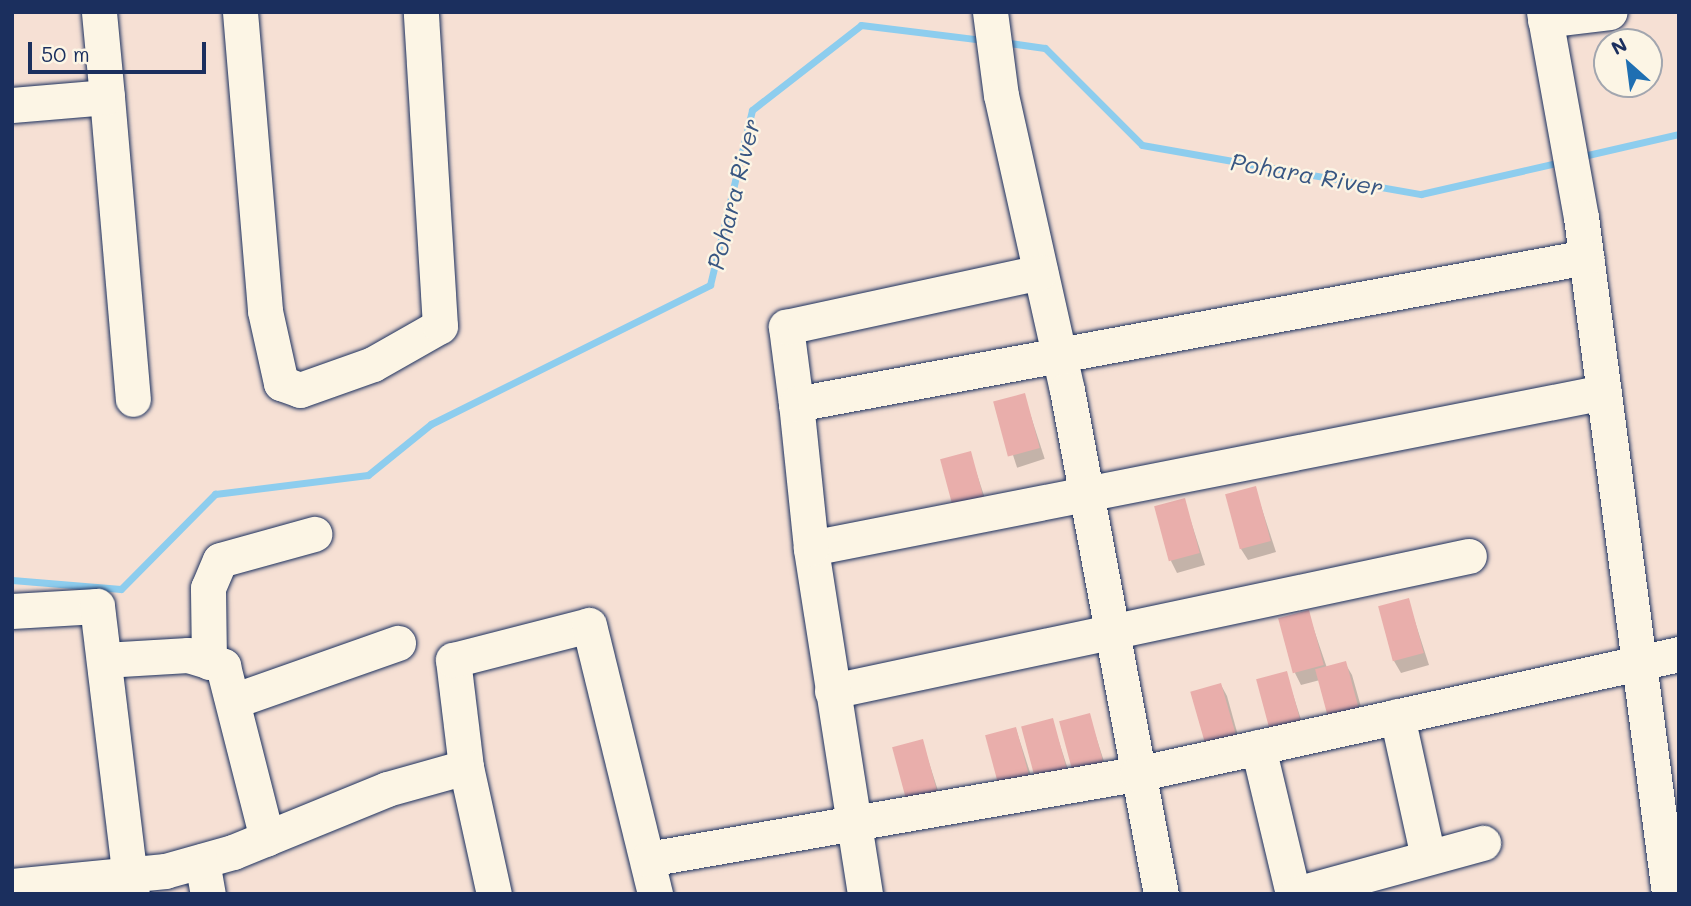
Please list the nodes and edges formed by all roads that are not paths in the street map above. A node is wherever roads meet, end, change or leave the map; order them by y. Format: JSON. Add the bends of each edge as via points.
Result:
{"nodes":[{"id":1,"x":99,"y":12,"type":"edge"},
{"id":2,"x":240,"y":12,"type":"edge"},
{"id":3,"x":421,"y":12,"type":"edge"},
{"id":4,"x":990,"y":12,"type":"edge"},
{"id":5,"x":1610,"y":12,"type":"edge"},
{"id":6,"x":1545,"y":16,"type":"edge"},
{"id":7,"x":107,"y":97,"type":"junction"},
{"id":8,"x":12,"y":105,"type":"edge"},
{"id":9,"x":1586,"y":257,"type":"junction"},
{"id":10,"x":1040,"y":272,"type":"junction"},
{"id":11,"x":1060,"y":358,"type":"junction"},
{"id":12,"x":1604,"y":392,"type":"junction"},
{"id":13,"x":133,"y":399,"type":"dead end"},
{"id":14,"x":796,"y":404,"type":"junction"},
{"id":15,"x":1086,"y":491,"type":"junction"},
{"id":16,"x":314,"y":534,"type":"dead end"},
{"id":17,"x":811,"y":548,"type":"junction"},
{"id":18,"x":1469,"y":556,"type":"dead end"},
{"id":19,"x":12,"y":611,"type":"edge"},
{"id":20,"x":1111,"y":633,"type":"junction"},
{"id":21,"x":398,"y":643,"type":"dead end"},
{"id":22,"x":1679,"y":654,"type":"edge"},
{"id":23,"x":104,"y":660,"type":"junction"},
{"id":24,"x":1638,"y":661,"type":"junction"},
{"id":25,"x":209,"y":662,"type":"junction"},
{"id":26,"x":832,"y":691,"type":"junction"},
{"id":27,"x":233,"y":701,"type":"junction"},
{"id":28,"x":1397,"y":716,"type":"junction"},
{"id":29,"x":1258,"y":747,"type":"junction"},
{"id":30,"x":466,"y":767,"type":"junction"},
{"id":31,"x":1137,"y":774,"type":"junction"},
{"id":32,"x":859,"y":825,"type":"junction"},
{"id":33,"x":267,"y":838,"type":"junction"},
{"id":34,"x":1483,"y":843,"type":"dead end"},
{"id":35,"x":1428,"y":857,"type":"junction"},
{"id":36,"x":648,"y":859,"type":"junction"},
{"id":37,"x":205,"y":877,"type":"edge"},
{"id":38,"x":12,"y":886,"type":"edge"},
{"id":39,"x":131,"y":886,"type":"edge"},
{"id":40,"x":1337,"y":888,"type":"edge"},
{"id":41,"x":494,"y":894,"type":"edge"},
{"id":42,"x":655,"y":894,"type":"edge"},
{"id":43,"x":865,"y":894,"type":"edge"},
{"id":44,"x":1161,"y":894,"type":"edge"},
{"id":45,"x":1294,"y":894,"type":"edge"},
{"id":46,"x":1669,"y":894,"type":"edge"}],
"edges":[{"from":1,"to":7,"type":"street"},
{"from":2,"to":3,"type":"street","via":[[265,311],[281,383],[300,390],[373,364],[440,326]]},
{"from":4,"to":10,"type":"street","via":[[1001,95]]},
{"from":5,"to":6,"type":"street"},
{"from":6,"to":9,"type":"street","via":[[1553,86]]},
{"from":7,"to":8,"type":"street"},
{"from":7,"to":13,"type":"street"},
{"from":9,"to":11,"type":"street"},
{"from":9,"to":12,"type":"street"},
{"from":10,"to":11,"type":"street"},
{"from":10,"to":14,"type":"street","via":[[786,327]]},
{"from":11,"to":14,"type":"street"},
{"from":11,"to":15,"type":"street"},
{"from":12,"to":15,"type":"street"},
{"from":12,"to":24,"type":"street"},
{"from":14,"to":17,"type":"street"},
{"from":15,"to":17,"type":"street"},
{"from":15,"to":20,"type":"street"},
{"from":16,"to":25,"type":"street","via":[[220,560],[208,588]]},
{"from":17,"to":26,"type":"street"},
{"from":18,"to":20,"type":"street"},
{"from":19,"to":23,"type":"street","via":[[97,606]]},
{"from":20,"to":26,"type":"street"},
{"from":20,"to":31,"type":"street"},
{"from":21,"to":27,"type":"street"},
{"from":22,"to":24,"type":"street"},
{"from":23,"to":25,"type":"street","via":[[188,655]]},
{"from":23,"to":39,"type":"street"},
{"from":24,"to":28,"type":"street"},
{"from":24,"to":46,"type":"street"},
{"from":25,"to":27,"type":"street","via":[[223,666]]},
{"from":26,"to":32,"type":"street"},
{"from":27,"to":33,"type":"street"},
{"from":28,"to":29,"type":"street"},
{"from":28,"to":35,"type":"street"},
{"from":29,"to":31,"type":"street"},
{"from":29,"to":45,"type":"street"},
{"from":30,"to":33,"type":"street","via":[[387,789]]},
{"from":30,"to":36,"type":"street","via":[[453,660],[589,625]]},
{"from":30,"to":41,"type":"street"},
{"from":31,"to":32,"type":"street"},
{"from":31,"to":44,"type":"street"},
{"from":32,"to":36,"type":"street"},
{"from":32,"to":43,"type":"street"},
{"from":33,"to":37,"type":"street"},
{"from":34,"to":35,"type":"street"},
{"from":35,"to":40,"type":"street"},
{"from":36,"to":42,"type":"street"},
{"from":37,"to":39,"type":"street"},
{"from":38,"to":39,"type":"street"},
{"from":40,"to":45,"type":"street"}]}
